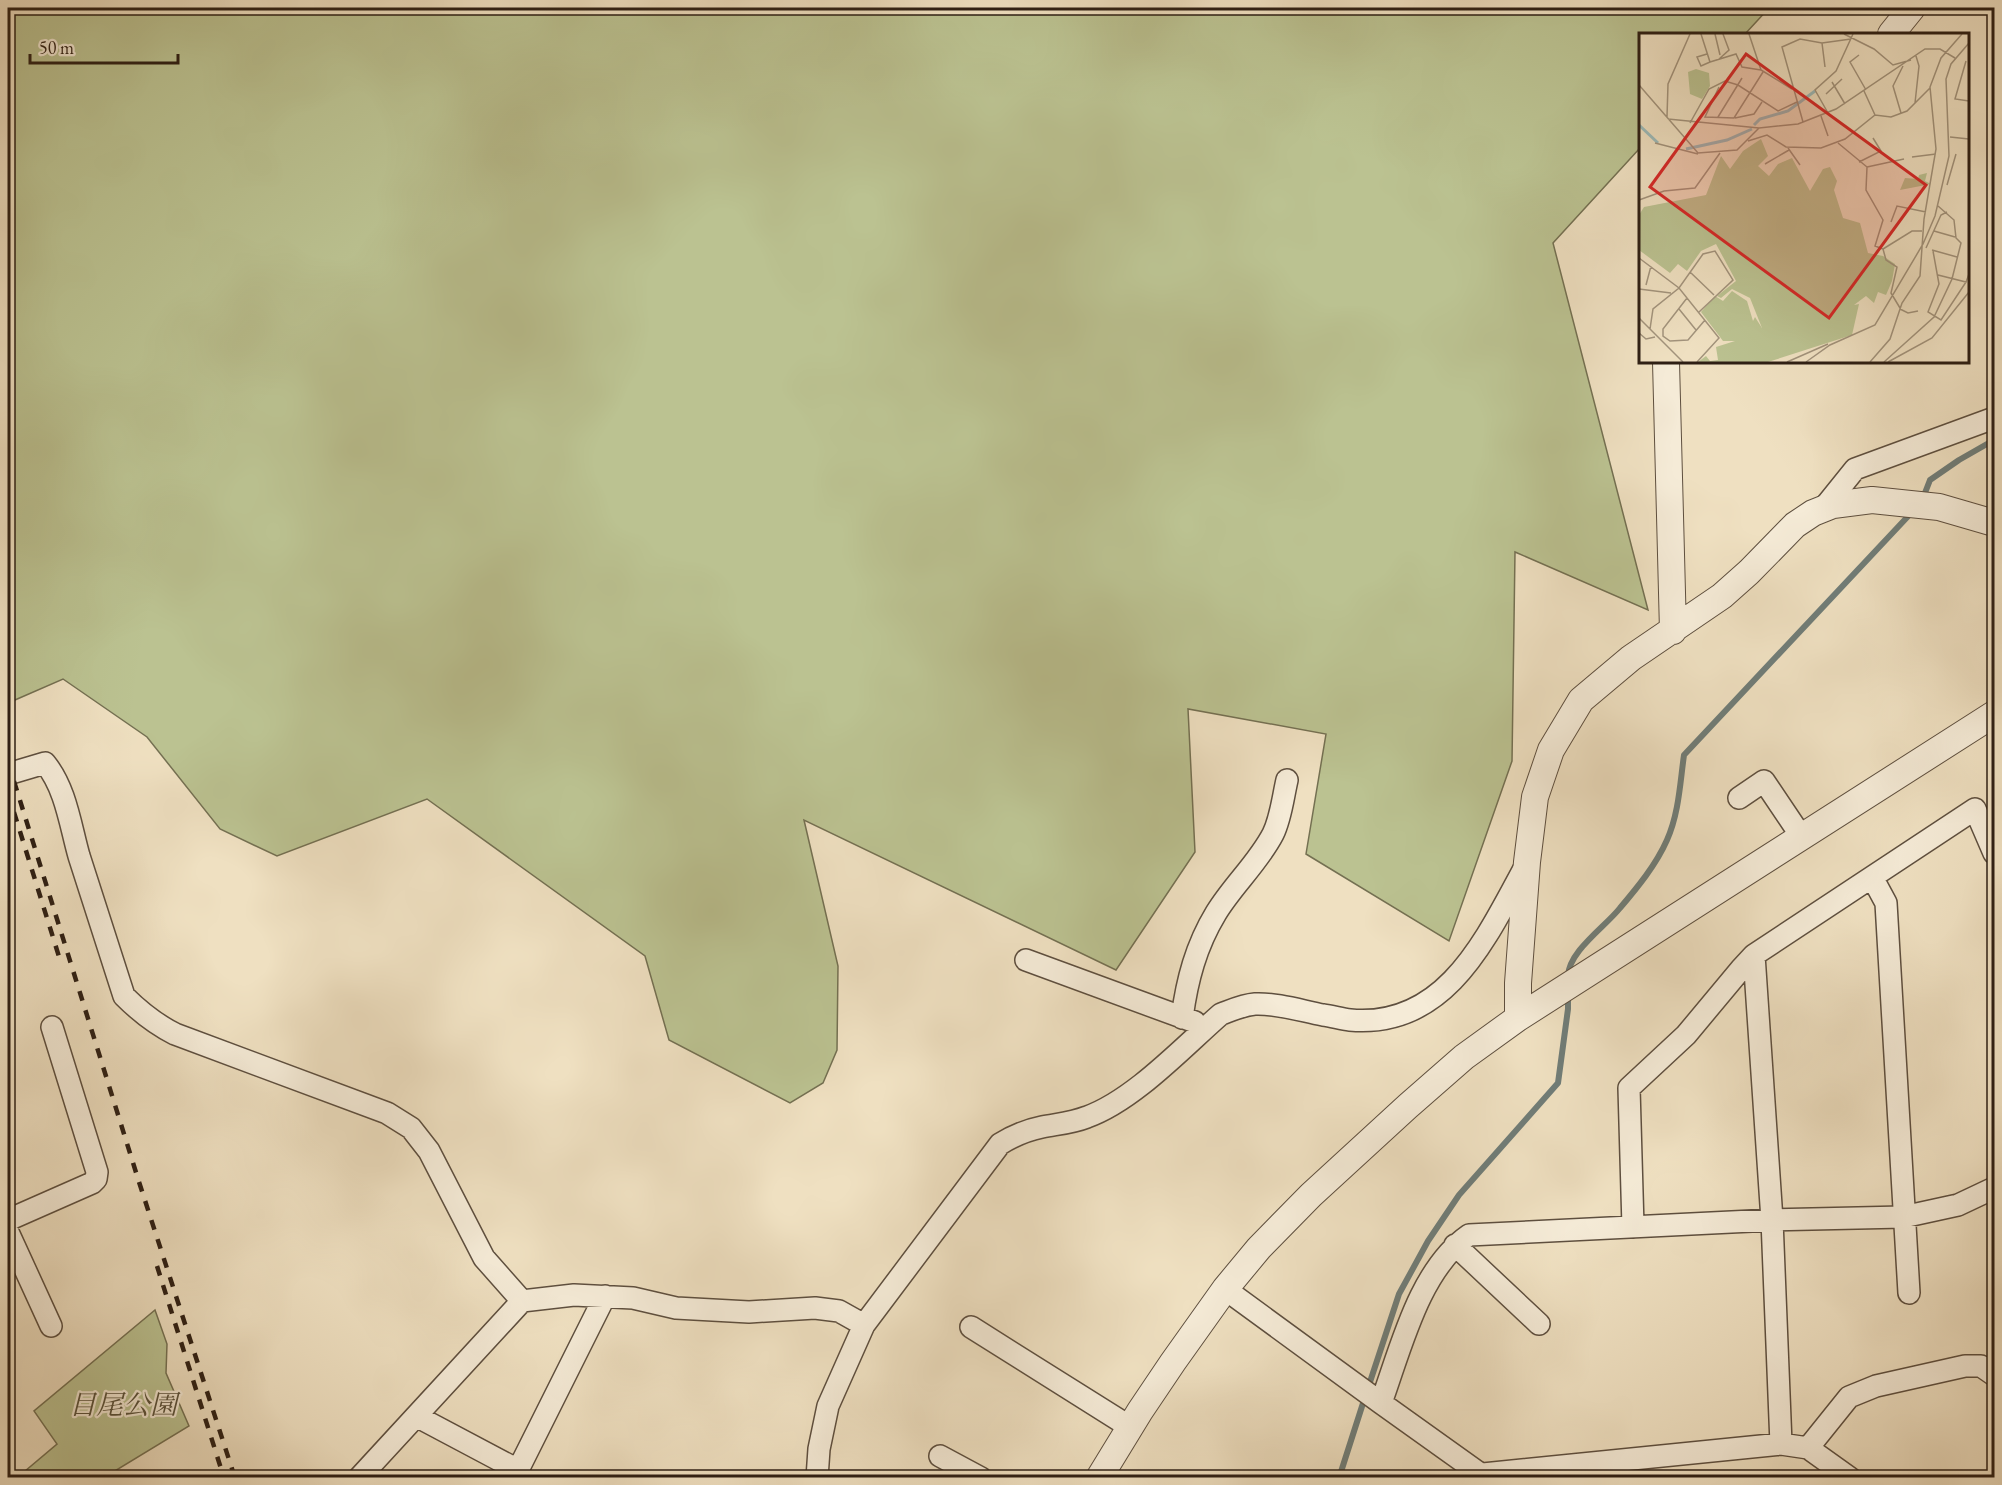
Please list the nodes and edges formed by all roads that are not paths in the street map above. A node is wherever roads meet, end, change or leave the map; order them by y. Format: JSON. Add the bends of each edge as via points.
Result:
{"nodes":[{"id":1,"x":1912,"y":8,"type":"edge"},
{"id":2,"x":1892,"y":33,"type":"edge"},
{"id":3,"x":1666,"y":363,"type":"edge"},
{"id":4,"x":1995,"y":418,"type":"edge"},
{"id":5,"x":1822,"y":510,"type":"junction"},
{"id":6,"x":1995,"y":523,"type":"edge"},
{"id":7,"x":1673,"y":630,"type":"junction"},
{"id":8,"x":1995,"y":714,"type":"edge"},
{"id":9,"x":8,"y":774,"type":"edge"},
{"id":10,"x":1287,"y":780,"type":"dead end"},
{"id":11,"x":1739,"y":798,"type":"dead end"},
{"id":12,"x":1801,"y":836,"type":"junction"},
{"id":13,"x":1995,"y":853,"type":"edge"},
{"id":14,"x":1527,"y":862,"type":"junction"},
{"id":15,"x":1872,"y":877,"type":"junction"},
{"id":16,"x":1754,"y":955,"type":"junction"},
{"id":17,"x":1026,"y":960,"type":"dead end"},
{"id":18,"x":1182,"y":1018,"type":"junction"},
{"id":19,"x":1518,"y":1018,"type":"junction"},
{"id":20,"x":1207,"y":1026,"type":"junction"},
{"id":21,"x":52,"y":1027,"type":"dead end"},
{"id":22,"x":1995,"y":1188,"type":"edge"},
{"id":23,"x":1903,"y":1216,"type":"junction"},
{"id":24,"x":1772,"y":1220,"type":"junction"},
{"id":25,"x":8,"y":1222,"type":"edge"},
{"id":26,"x":1633,"y":1227,"type":"junction"},
{"id":27,"x":1455,"y":1245,"type":"junction"},
{"id":28,"x":1225,"y":1289,"type":"junction"},
{"id":29,"x":1909,"y":1293,"type":"dead end"},
{"id":30,"x":605,"y":1296,"type":"junction"},
{"id":31,"x":522,"y":1301,"type":"junction"},
{"id":32,"x":1539,"y":1324,"type":"dead end"},
{"id":33,"x":864,"y":1325,"type":"junction"},
{"id":34,"x":51,"y":1326,"type":"dead end"},
{"id":35,"x":972,"y":1327,"type":"dead end"},
{"id":36,"x":1995,"y":1375,"type":"edge"},
{"id":37,"x":1381,"y":1403,"type":"junction"},
{"id":38,"x":416,"y":1416,"type":"junction"},
{"id":39,"x":1130,"y":1426,"type":"junction"},
{"id":40,"x":1781,"y":1444,"type":"junction"},
{"id":41,"x":1808,"y":1448,"type":"junction"},
{"id":42,"x":940,"y":1456,"type":"dead end"},
{"id":43,"x":516,"y":1474,"type":"edge"},
{"id":44,"x":1485,"y":1476,"type":"edge"},
{"id":45,"x":360,"y":1478,"type":"edge"},
{"id":46,"x":817,"y":1478,"type":"edge"},
{"id":47,"x":981,"y":1478,"type":"edge"},
{"id":48,"x":1099,"y":1478,"type":"edge"},
{"id":49,"x":1850,"y":1478,"type":"edge"}],
"edges":[{"from":1,"to":2,"type":"street"},
{"from":3,"to":7,"type":"street"},
{"from":4,"to":5,"type":"street","via":[[1856,469]]},
{"from":5,"to":6,"type":"street","via":[[1872,500],[1939,507]]},
{"from":5,"to":7,"type":"street","via":[[1795,525],[1722,596]]},
{"from":7,"to":14,"type":"street","via":[[1631,658],[1581,700],[1559,734],[1535,797]]},
{"from":8,"to":12,"type":"street"},
{"from":9,"to":31,"type":"street","via":[[45,763],[54,774],[124,996],[154,1023],[174,1034],[387,1113],[411,1128],[429,1151],[484,1258]]},
{"from":10,"to":18,"type":"street","via":[[1274,831],[1198,944]]},
{"from":11,"to":12,"type":"street","via":[[1764,781]]},
{"from":12,"to":19,"type":"street"},
{"from":13,"to":15,"type":"street","via":[[1975,809]]},
{"from":14,"to":19,"type":"street"},
{"from":14,"to":20,"type":"street","via":[[1464,969],[1445,989],[1419,1006],[1389,1018],[1351,1020],[1256,1004],[1221,1014]]},
{"from":15,"to":16,"type":"street"},
{"from":15,"to":23,"type":"street","via":[[1886,903]]},
{"from":16,"to":24,"type":"street"},
{"from":16,"to":26,"type":"street","via":[[1686,1035],[1629,1088]]},
{"from":17,"to":18,"type":"street"},
{"from":18,"to":20,"type":"street"},
{"from":19,"to":28,"type":"street","via":[[1464,1057],[1311,1195],[1258,1248]]},
{"from":20,"to":33,"type":"street","via":[[1131,1093],[1107,1108],[1087,1118],[1016,1134],[1000,1143]]},
{"from":21,"to":25,"type":"street","via":[[96,1179]]},
{"from":22,"to":23,"type":"street","via":[[1958,1205]]},
{"from":23,"to":24,"type":"street"},
{"from":23,"to":29,"type":"street"},
{"from":24,"to":26,"type":"street"},
{"from":24,"to":40,"type":"street"},
{"from":25,"to":34,"type":"street"},
{"from":26,"to":27,"type":"street","via":[[1469,1235]]},
{"from":27,"to":32,"type":"street"},
{"from":27,"to":37,"type":"street","via":[[1420,1296]]},
{"from":28,"to":37,"type":"street"},
{"from":28,"to":39,"type":"street"},
{"from":30,"to":31,"type":"street"},
{"from":30,"to":33,"type":"street","via":[[676,1308],[749,1312],[815,1308],[838,1311]]},
{"from":30,"to":43,"type":"street"},
{"from":31,"to":38,"type":"street"},
{"from":33,"to":46,"type":"street","via":[[828,1406]]},
{"from":35,"to":39,"type":"street"},
{"from":36,"to":41,"type":"street","via":[[1981,1366],[1965,1366],[1876,1386],[1849,1397]]},
{"from":37,"to":44,"type":"street"},
{"from":38,"to":43,"type":"street"},
{"from":38,"to":45,"type":"street"},
{"from":39,"to":48,"type":"street"},
{"from":40,"to":41,"type":"street"},
{"from":40,"to":44,"type":"street"},
{"from":41,"to":49,"type":"street"},
{"from":42,"to":47,"type":"street"}]}
